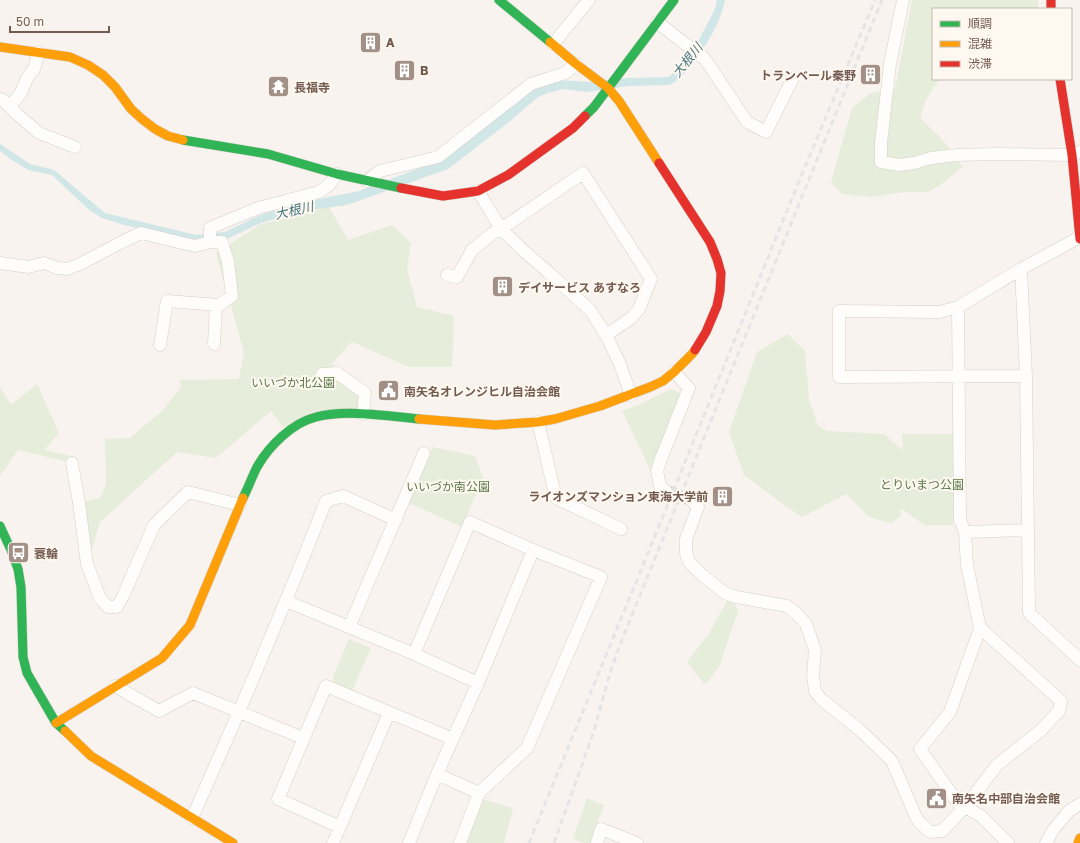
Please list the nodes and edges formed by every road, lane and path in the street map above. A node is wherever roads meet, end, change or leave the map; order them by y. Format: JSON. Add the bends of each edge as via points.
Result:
{"nodes":[{"id":1,"x":589,"y":0,"type":"edge"},
{"id":2,"x":674,"y":0,"type":"edge"},
{"id":3,"x":504,"y":2,"type":"edge"},
{"id":4,"x":904,"y":2,"type":"edge"},
{"id":5,"x":657,"y":22,"type":"junction"},
{"id":6,"x":553,"y":44,"type":"junction"},
{"id":7,"x":0,"y":47,"type":"edge"},
{"id":8,"x":39,"y":52,"type":"junction"},
{"id":9,"x":576,"y":64,"type":"junction"},
{"id":10,"x":792,"y":80,"type":"dead end"},
{"id":11,"x":1060,"y":80,"type":"edge"},
{"id":12,"x":608,"y":88,"type":"junction"},
{"id":13,"x":5,"y":103,"type":"edge"},
{"id":14,"x":75,"y":147,"type":"dead end"},
{"id":15,"x":1076,"y":153,"type":"edge"},
{"id":16,"x":337,"y":174,"type":"junction"},
{"id":17,"x":370,"y":182,"type":"junction"},
{"id":18,"x":478,"y":191,"type":"junction"},
{"id":19,"x":501,"y":229,"type":"junction"},
{"id":20,"x":210,"y":237,"type":"junction"},
{"id":21,"x":1080,"y":238,"type":"edge"},
{"id":22,"x":0,"y":263,"type":"edge"},
{"id":23,"x":1021,"y":269,"type":"junction"},
{"id":24,"x":457,"y":278,"type":"dead end"},
{"id":25,"x":216,"y":305,"type":"junction"},
{"id":26,"x":958,"y":307,"type":"junction"},
{"id":27,"x":606,"y":335,"type":"junction"},
{"id":28,"x":214,"y":344,"type":"dead end"},
{"id":29,"x":160,"y":346,"type":"dead end"},
{"id":30,"x":674,"y":372,"type":"junction"},
{"id":31,"x":322,"y":374,"type":"dead end"},
{"id":32,"x":959,"y":376,"type":"junction"},
{"id":33,"x":1026,"y":376,"type":"junction"},
{"id":34,"x":631,"y":395,"type":"junction"},
{"id":35,"x":363,"y":414,"type":"junction"},
{"id":36,"x":538,"y":422,"type":"junction"},
{"id":37,"x":424,"y":453,"type":"dead end"},
{"id":38,"x":72,"y":463,"type":"dead end"},
{"id":39,"x":666,"y":491,"type":"tunnel mouth"},
{"id":40,"x":690,"y":500,"type":"dead end"},
{"id":41,"x":240,"y":505,"type":"junction"},
{"id":42,"x":396,"y":520,"type":"junction"},
{"id":43,"x":0,"y":526,"type":"edge"},
{"id":44,"x":621,"y":529,"type":"dead end"},
{"id":45,"x":1028,"y":530,"type":"junction"},
{"id":46,"x":965,"y":532,"type":"junction"},
{"id":47,"x":533,"y":550,"type":"junction"},
{"id":48,"x":286,"y":601,"type":"junction"},
{"id":49,"x":349,"y":627,"type":"junction"},
{"id":50,"x":980,"y":628,"type":"junction"},
{"id":51,"x":414,"y":654,"type":"junction"},
{"id":52,"x":1080,"y":660,"type":"edge"},
{"id":53,"x":478,"y":683,"type":"junction"},
{"id":54,"x":115,"y":686,"type":"junction"},
{"id":55,"x":240,"y":712,"type":"junction"},
{"id":56,"x":389,"y":714,"type":"junction"},
{"id":57,"x":56,"y":723,"type":"junction"},
{"id":58,"x":303,"y":738,"type":"junction"},
{"id":59,"x":453,"y":739,"type":"junction"},
{"id":60,"x":438,"y":774,"type":"junction"},
{"id":61,"x":479,"y":793,"type":"junction"},
{"id":62,"x":1080,"y":804,"type":"edge"},
{"id":63,"x":966,"y":807,"type":"junction"},
{"id":64,"x":192,"y":818,"type":"junction"},
{"id":65,"x":340,"y":827,"type":"junction"},
{"id":66,"x":1080,"y":838,"type":"edge"},
{"id":67,"x":233,"y":843,"type":"edge"},
{"id":68,"x":333,"y":843,"type":"edge"},
{"id":69,"x":410,"y":843,"type":"edge"},
{"id":70,"x":460,"y":843,"type":"edge"},
{"id":71,"x":597,"y":843,"type":"edge"},
{"id":72,"x":637,"y":843,"type":"edge"},
{"id":73,"x":1008,"y":843,"type":"edge"},
{"id":74,"x":1046,"y":843,"type":"edge"},
{"id":75,"x":1078,"y":843,"type":"edge"}],
"edges":[{"from":1,"to":6,"type":"street"},
{"from":2,"to":5,"type":"street"},
{"from":3,"to":6,"type":"street"},
{"from":4,"to":15,"type":"street","via":[[890,64],[881,162],[899,165],[957,155]]},
{"from":5,"to":10,"type":"street","via":[[705,59],[747,122],[766,132]]},
{"from":5,"to":12,"type":"street"},
{"from":6,"to":9,"type":"street"},
{"from":7,"to":8,"type":"street"},
{"from":8,"to":13,"type":"street","via":[[34,69],[21,93]]},
{"from":8,"to":16,"type":"street","via":[[70,57],[88,65],[115,87],[142,119],[168,136],[268,154]]},
{"from":9,"to":12,"type":"street"},
{"from":9,"to":17,"type":"street","via":[[565,73],[531,84],[438,157],[380,171]]},
{"from":11,"to":15,"type":"street"},
{"from":12,"to":18,"type":"street","via":[[573,128],[508,175]]},
{"from":12,"to":30,"type":"street","via":[[710,242],[721,273],[720,291],[706,332],[692,354]]},
{"from":13,"to":14,"type":"street","via":[[39,133]]},
{"from":15,"to":21,"type":"street"},
{"from":16,"to":17,"type":"street"},
{"from":16,"to":20,"type":"street","via":[[329,185],[319,192],[258,208],[210,228]]},
{"from":17,"to":18,"type":"street","via":[[443,196]]},
{"from":18,"to":19,"type":"street"},
{"from":19,"to":24,"type":"street","via":[[472,250]]},
{"from":19,"to":27,"type":"street","via":[[590,310]]},
{"from":19,"to":27,"type":"street","via":[[583,173],[652,279],[639,309],[630,319]]},
{"from":20,"to":22,"type":"street","via":[[195,246],[141,233],[67,269],[44,264],[28,267]]},
{"from":20,"to":25,"type":"street","via":[[222,242],[228,262],[232,296]]},
{"from":21,"to":23,"type":"street"},
{"from":23,"to":26,"type":"street"},
{"from":23,"to":33,"type":"street"},
{"from":25,"to":28,"type":"street"},
{"from":25,"to":29,"type":"street","via":[[167,301],[159,317]]},
{"from":26,"to":32,"type":"street"},
{"from":26,"to":32,"type":"street","via":[[940,312],[839,311],[839,377]]},
{"from":27,"to":34,"type":"street"},
{"from":30,"to":34,"type":"street","via":[[663,381]]},
{"from":30,"to":39,"type":"street","via":[[689,388],[657,471],[660,486]]},
{"from":31,"to":35,"type":"street","via":[[337,373],[365,393]]},
{"from":32,"to":33,"type":"street"},
{"from":32,"to":46,"type":"street","via":[[960,520]]},
{"from":33,"to":45,"type":"street"},
{"from":34,"to":36,"type":"street"},
{"from":35,"to":36,"type":"street","via":[[495,425]]},
{"from":35,"to":41,"type":"street","via":[[315,417],[297,425],[274,443],[257,467]]},
{"from":36,"to":44,"type":"street","via":[[556,498]]},
{"from":37,"to":42,"type":"street"},
{"from":38,"to":41,"type":"street","via":[[87,564],[100,598],[108,607],[116,607],[124,594],[154,525],[188,492]]},
{"from":40,"to":63,"type":"street","via":[[698,507],[686,539],[689,562],[725,593],[787,606],[806,624],[815,650],[815,691],[892,761],[919,822],[930,832],[942,831]]},
{"from":41,"to":54,"type":"street","via":[[190,625],[162,658]]},
{"from":42,"to":48,"type":"street","via":[[343,496],[326,501]]},
{"from":42,"to":49,"type":"street"},
{"from":43,"to":57,"type":"street","via":[[18,568],[23,657],[27,673]]},
{"from":45,"to":46,"type":"street"},
{"from":45,"to":52,"type":"street","via":[[1029,613]]},
{"from":46,"to":50,"type":"street","via":[[967,566]]},
{"from":47,"to":51,"type":"street","via":[[470,522]]},
{"from":47,"to":53,"type":"street"},
{"from":47,"to":61,"type":"street","via":[[601,577],[527,748]]},
{"from":48,"to":49,"type":"street"},
{"from":48,"to":55,"type":"street"},
{"from":49,"to":51,"type":"street"},
{"from":50,"to":63,"type":"street","via":[[950,712],[920,749],[958,803]]},
{"from":50,"to":63,"type":"street","via":[[1061,701],[1059,711],[1040,731],[997,765]]},
{"from":51,"to":53,"type":"street"},
{"from":53,"to":59,"type":"street"},
{"from":54,"to":55,"type":"street","via":[[160,711],[193,693]]},
{"from":54,"to":57,"type":"street"},
{"from":55,"to":58,"type":"street"},
{"from":55,"to":64,"type":"street"},
{"from":56,"to":58,"type":"street","via":[[326,686]]},
{"from":56,"to":59,"type":"street"},
{"from":56,"to":65,"type":"street"},
{"from":57,"to":64,"type":"street","via":[[91,756]]},
{"from":58,"to":65,"type":"street","via":[[278,799]]},
{"from":59,"to":60,"type":"street"},
{"from":60,"to":61,"type":"street"},
{"from":60,"to":69,"type":"street"},
{"from":61,"to":70,"type":"street"},
{"from":62,"to":74,"type":"street","via":[[1070,810]]},
{"from":63,"to":73,"type":"street","via":[[981,816]]},
{"from":64,"to":67,"type":"street"},
{"from":65,"to":68,"type":"street"},
{"from":66,"to":75,"type":"street"},
{"from":71,"to":72,"type":"street","via":[[601,829]]}]}
